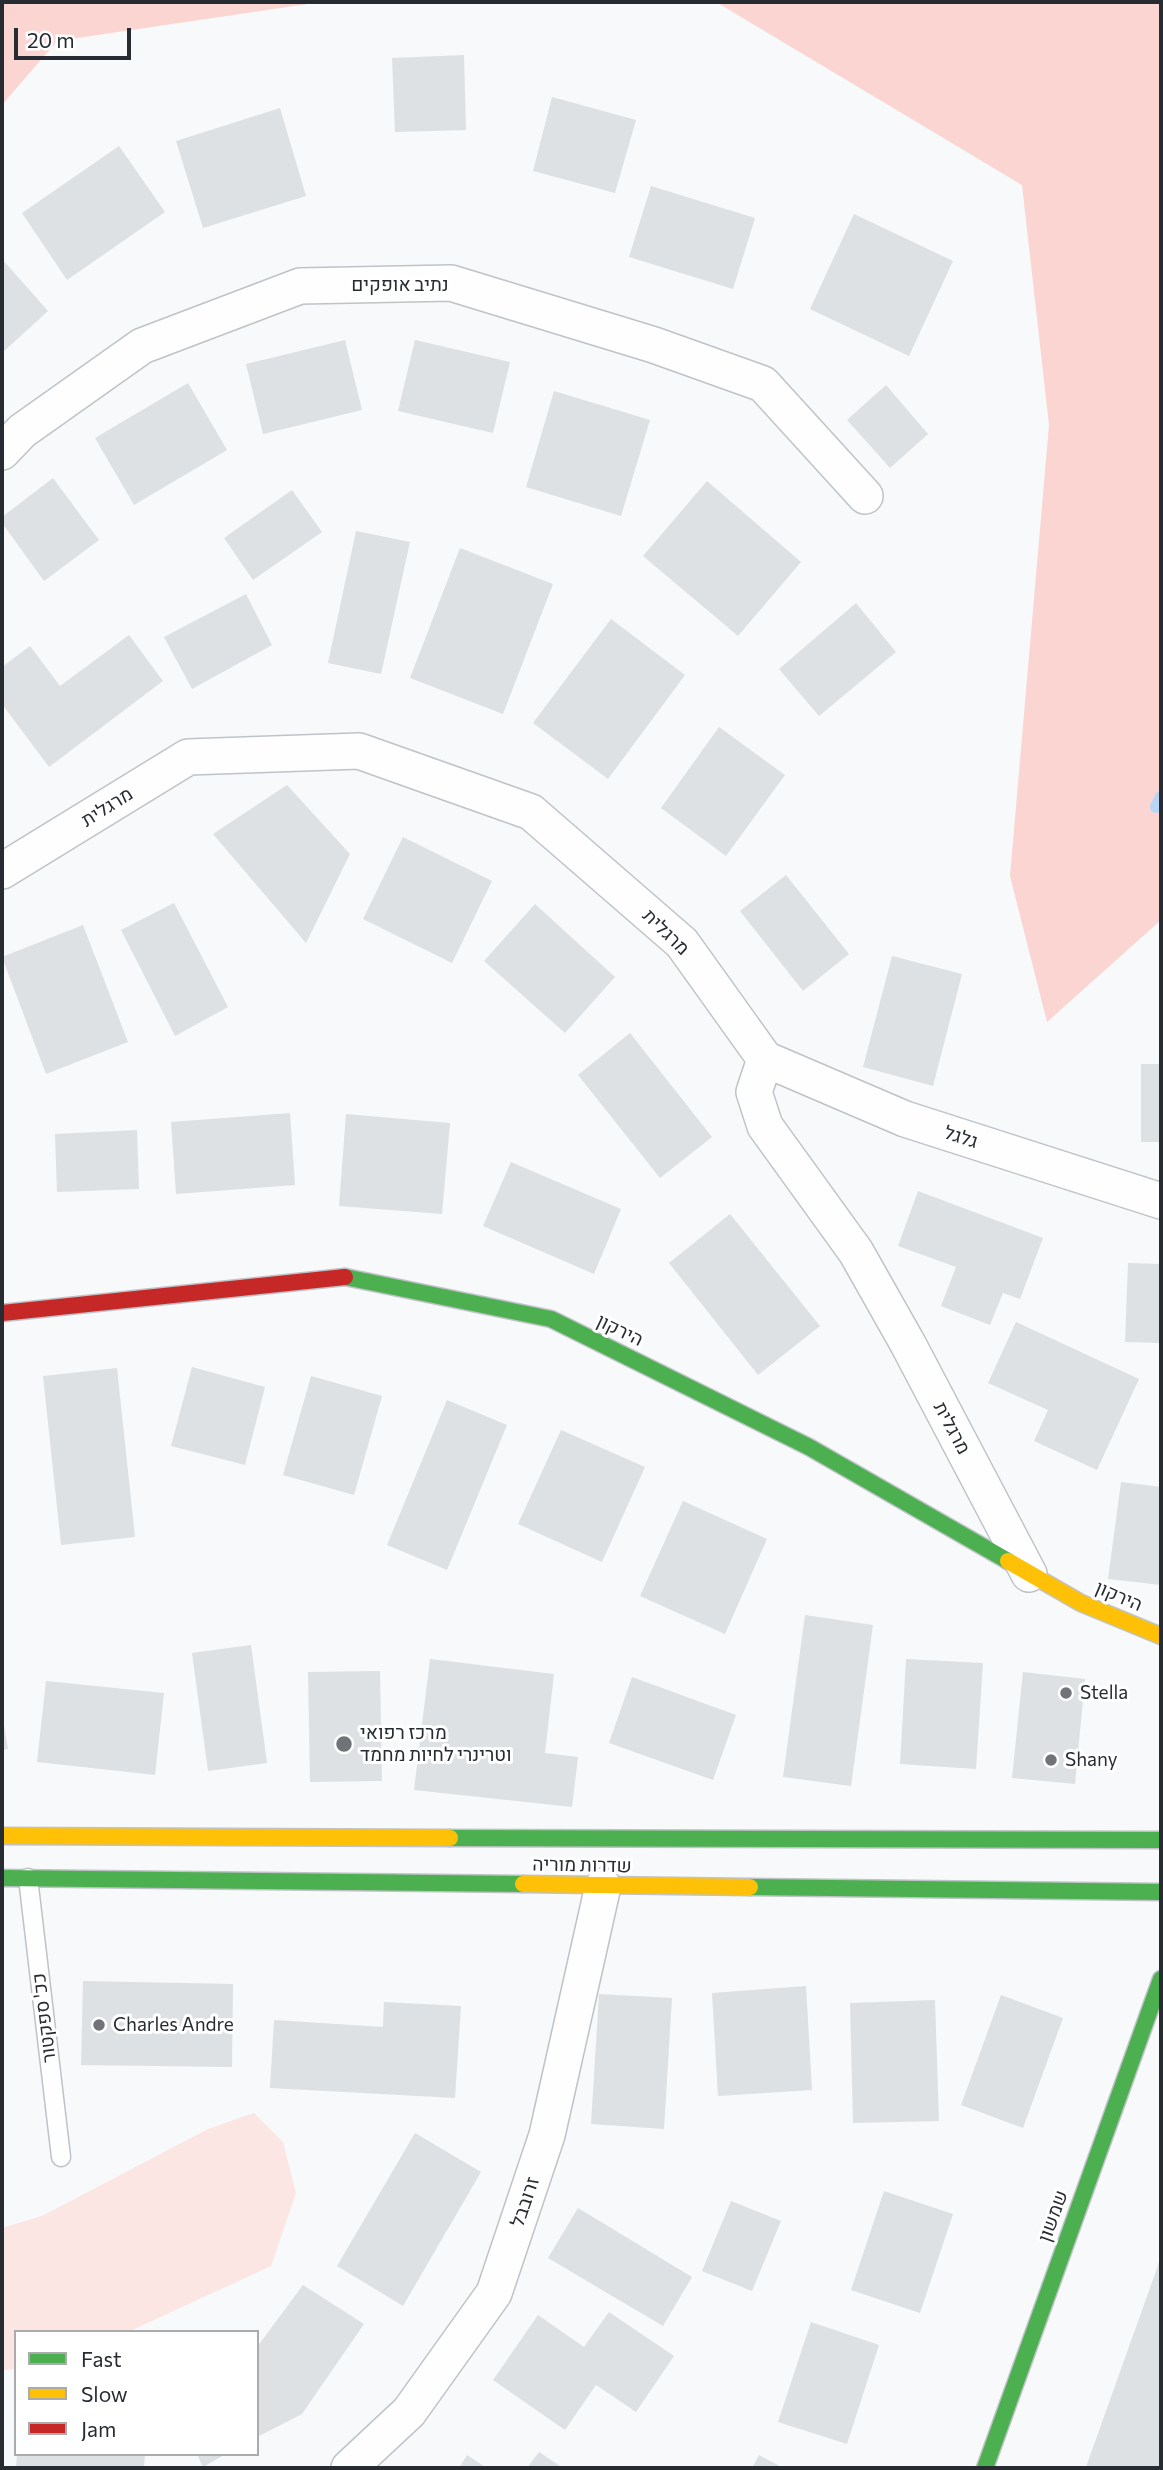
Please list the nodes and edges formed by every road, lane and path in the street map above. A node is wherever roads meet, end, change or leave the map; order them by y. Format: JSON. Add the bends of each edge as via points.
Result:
{"nodes":[{"id":1,"x":2,"y":452,"type":"edge"},
{"id":2,"x":865,"y":496,"type":"dead end"},
{"id":3,"x":2,"y":871,"type":"edge"},
{"id":4,"x":765,"y":1059,"type":"junction"},
{"id":5,"x":1161,"y":1201,"type":"edge"},
{"id":6,"x":2,"y":1313,"type":"edge"},
{"id":7,"x":1029,"y":1574,"type":"junction"},
{"id":8,"x":1161,"y":1636,"type":"edge"},
{"id":9,"x":2,"y":1836,"type":"edge"},
{"id":10,"x":1161,"y":1840,"type":"edge"},
{"id":11,"x":2,"y":1878,"type":"edge"},
{"id":12,"x":28,"y":1878,"type":"junction"},
{"id":13,"x":603,"y":1886,"type":"junction"},
{"id":14,"x":1161,"y":1892,"type":"edge"},
{"id":15,"x":1161,"y":1979,"type":"edge"},
{"id":16,"x":61,"y":2157,"type":"dead end"},
{"id":17,"x":349,"y":2468,"type":"edge"},
{"id":18,"x":985,"y":2468,"type":"edge"}],
"edges":[{"from":1,"to":2,"type":"street","name":"נתיב אופקים","via":[[22,431],[142,346],[300,286],[451,283],[654,345],[763,384]]},
{"from":3,"to":4,"type":"street","name":"מרגלית","via":[[188,757],[359,751],[531,812],[682,943]]},
{"from":4,"to":5,"type":"street","name":"גלגל","via":[[905,1119]]},
{"from":4,"to":7,"type":"street","name":"מרגלית","via":[[754,1092],[765,1126],[856,1252]]},
{"from":6,"to":7,"type":"main road","name":"הירקון","via":[[340,1276],[551,1319],[809,1447]]},
{"from":7,"to":8,"type":"main road","name":"הירקון","via":[[1081,1603]]},
{"from":9,"to":10,"type":"main road","name":"שדרות מוריה"},
{"from":11,"to":12,"type":"main road","name":"שדרות מוריה"},
{"from":12,"to":13,"type":"main road","name":"שדרות מוריה"},
{"from":12,"to":16,"type":"lane","name":"ככ' ספקטור"},
{"from":13,"to":14,"type":"main road","name":"שדרות מוריה"},
{"from":13,"to":17,"type":"street","name":"זרובבל","via":[[547,2135],[494,2293],[409,2412]]},
{"from":15,"to":18,"type":"main road","name":"שמשון"}]}
